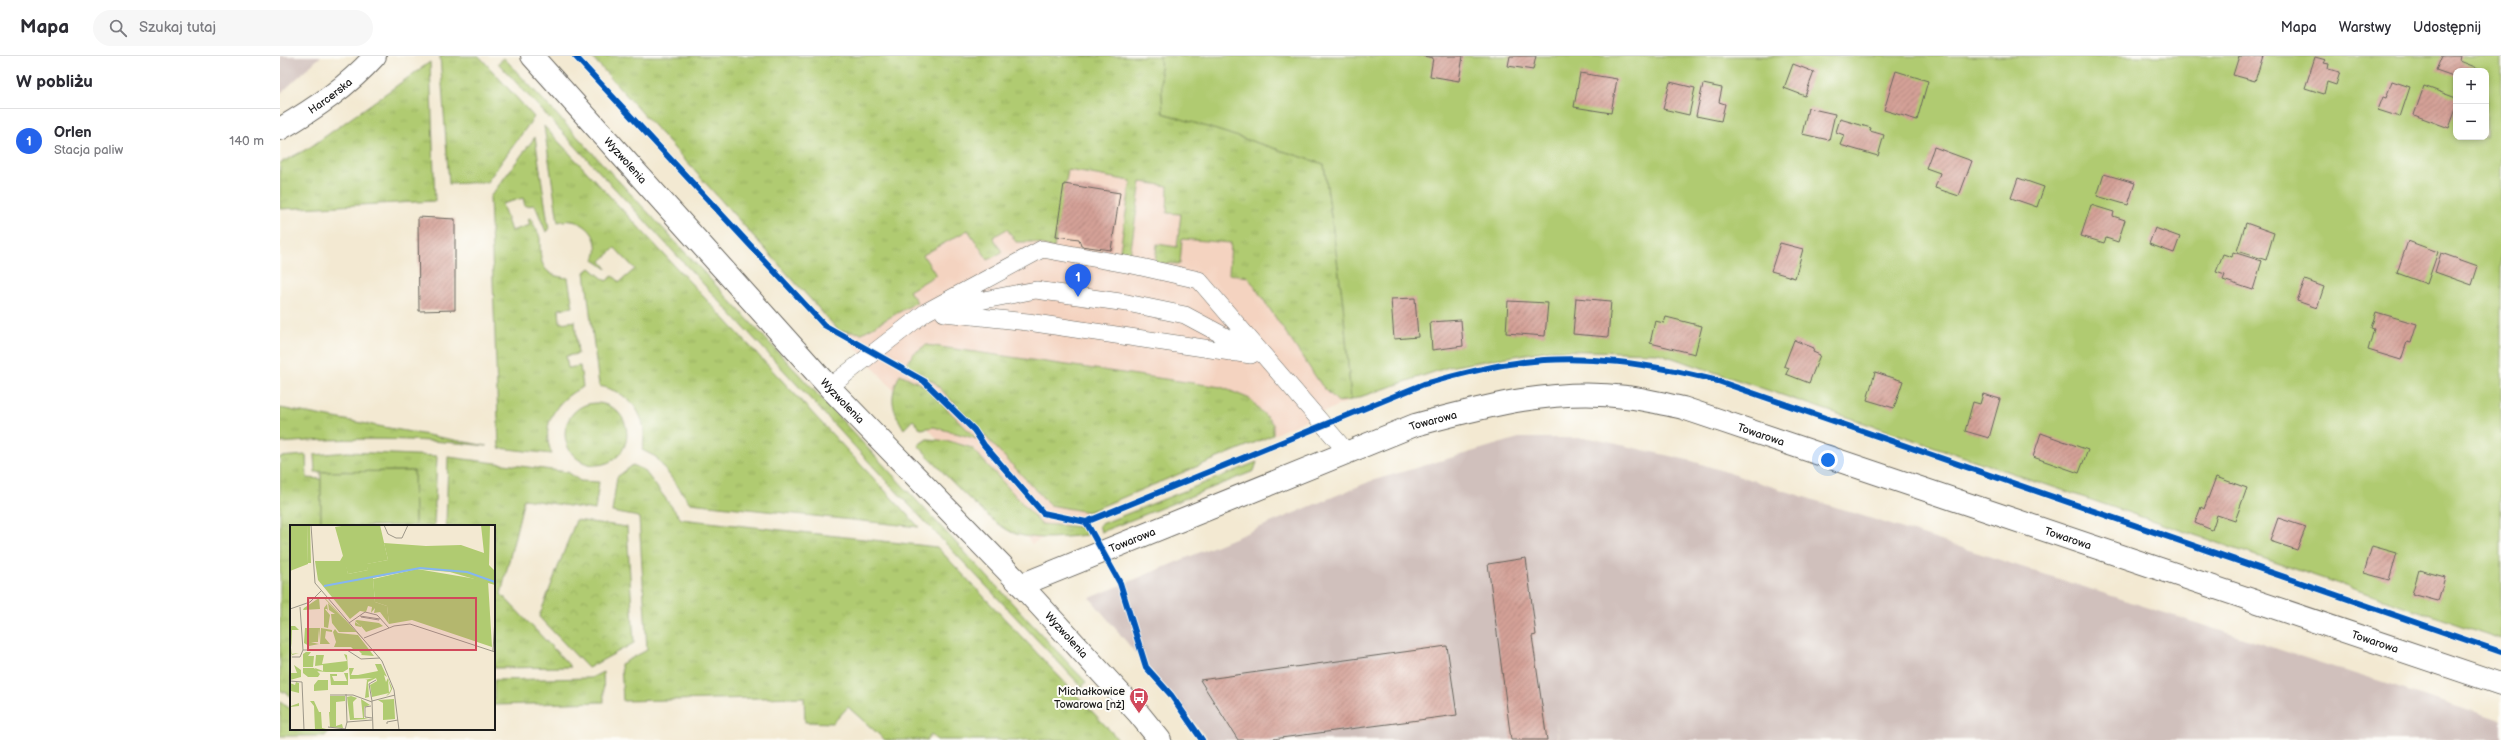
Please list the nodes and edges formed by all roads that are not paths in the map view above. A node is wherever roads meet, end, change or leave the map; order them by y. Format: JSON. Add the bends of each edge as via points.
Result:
{"nodes":[{"id":1,"x":375,"y":56,"type":"edge"},
{"id":2,"x":532,"y":56,"type":"edge"},
{"id":3,"x":280,"y":129,"type":"edge"},
{"id":4,"x":926,"y":312,"type":"junction"},
{"id":5,"x":1264,"y":357,"type":"junction"},
{"id":6,"x":829,"y":388,"type":"junction"},
{"id":7,"x":1346,"y":451,"type":"junction"},
{"id":8,"x":1021,"y":585,"type":"junction"},
{"id":9,"x":2501,"y":684,"type":"edge"},
{"id":10,"x":1160,"y":740,"type":"edge"}],
"edges":[{"from":1,"to":3,"type":"street","name":"Harcerska","via":[[344,87]]},
{"from":2,"to":6,"type":"street","name":"Wyzwolenia"},
{"from":4,"to":5,"type":"lane","via":[[1028,322]]},
{"from":4,"to":5,"type":"lane","via":[[1036,290],[1127,303],[1185,315]]},
{"from":4,"to":5,"type":"lane","via":[[1042,249],[1199,280]]},
{"from":4,"to":6,"type":"lane"},
{"from":5,"to":7,"type":"lane"},
{"from":6,"to":8,"type":"street","name":"Wyzwolenia"},
{"from":7,"to":8,"type":"street","name":"Towarowa"},
{"from":7,"to":9,"type":"street","name":"Towarowa","via":[[1415,425],[1480,407],[1529,398],[1625,396],[1683,408]]},
{"from":8,"to":10,"type":"street","name":"Wyzwolenia"}]}
